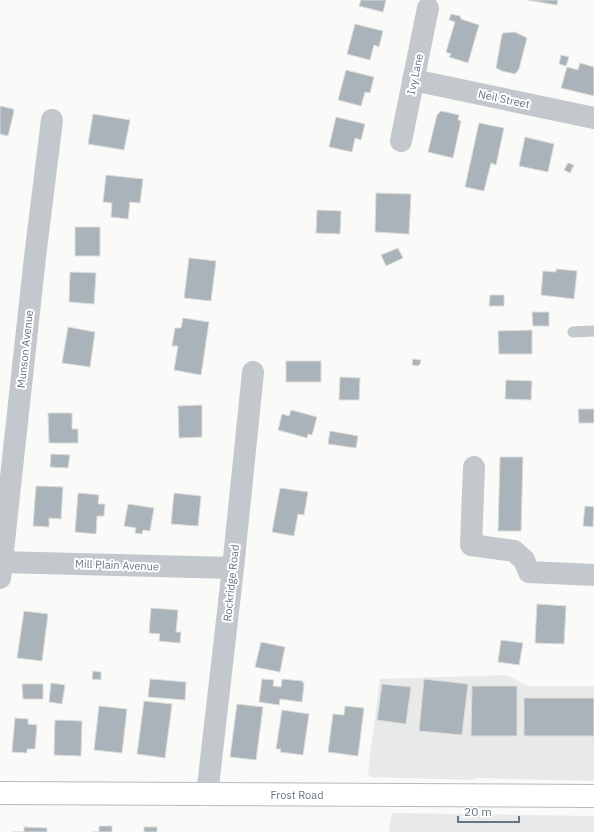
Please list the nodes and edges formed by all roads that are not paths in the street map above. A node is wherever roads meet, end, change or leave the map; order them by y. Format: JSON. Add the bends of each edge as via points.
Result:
{"nodes":[{"id":1,"x":428,"y":8,"type":"dead end"},
{"id":2,"x":413,"y":80,"type":"junction"},
{"id":3,"x":594,"y":118,"type":"edge"},
{"id":4,"x":52,"y":120,"type":"dead end"},
{"id":5,"x":401,"y":141,"type":"dead end"},
{"id":6,"x":594,"y":331,"type":"edge"},
{"id":7,"x":574,"y":332,"type":"dead end"},
{"id":8,"x":253,"y":372,"type":"dead end"},
{"id":9,"x":474,"y":467,"type":"dead end"},
{"id":10,"x":1,"y":567,"type":"edge"},
{"id":11,"x":233,"y":568,"type":"junction"},
{"id":12,"x":594,"y":575,"type":"edge"},
{"id":13,"x":0,"y":793,"type":"edge"},
{"id":14,"x":207,"y":795,"type":"junction"},
{"id":15,"x":594,"y":796,"type":"edge"}],
"edges":[{"from":1,"to":2,"type":"street","name":"Ivy Lane"},
{"from":2,"to":3,"type":"street","name":"Neil Street"},
{"from":2,"to":5,"type":"street","name":"Ivy Lane"},
{"from":4,"to":10,"type":"street","name":"Munson Avenue"},
{"from":6,"to":7,"type":"lane"},
{"from":8,"to":11,"type":"street","name":"Rockridge Road"},
{"from":9,"to":12,"type":"street","via":[[471,545],[514,552],[524,560],[529,572]]},
{"from":10,"to":11,"type":"street","name":"Mill Plain Avenue"},
{"from":11,"to":14,"type":"street","name":"Rockridge Road"},
{"from":13,"to":14,"type":"main road","name":"Frost Road"},
{"from":14,"to":15,"type":"main road","name":"Frost Road"}]}
